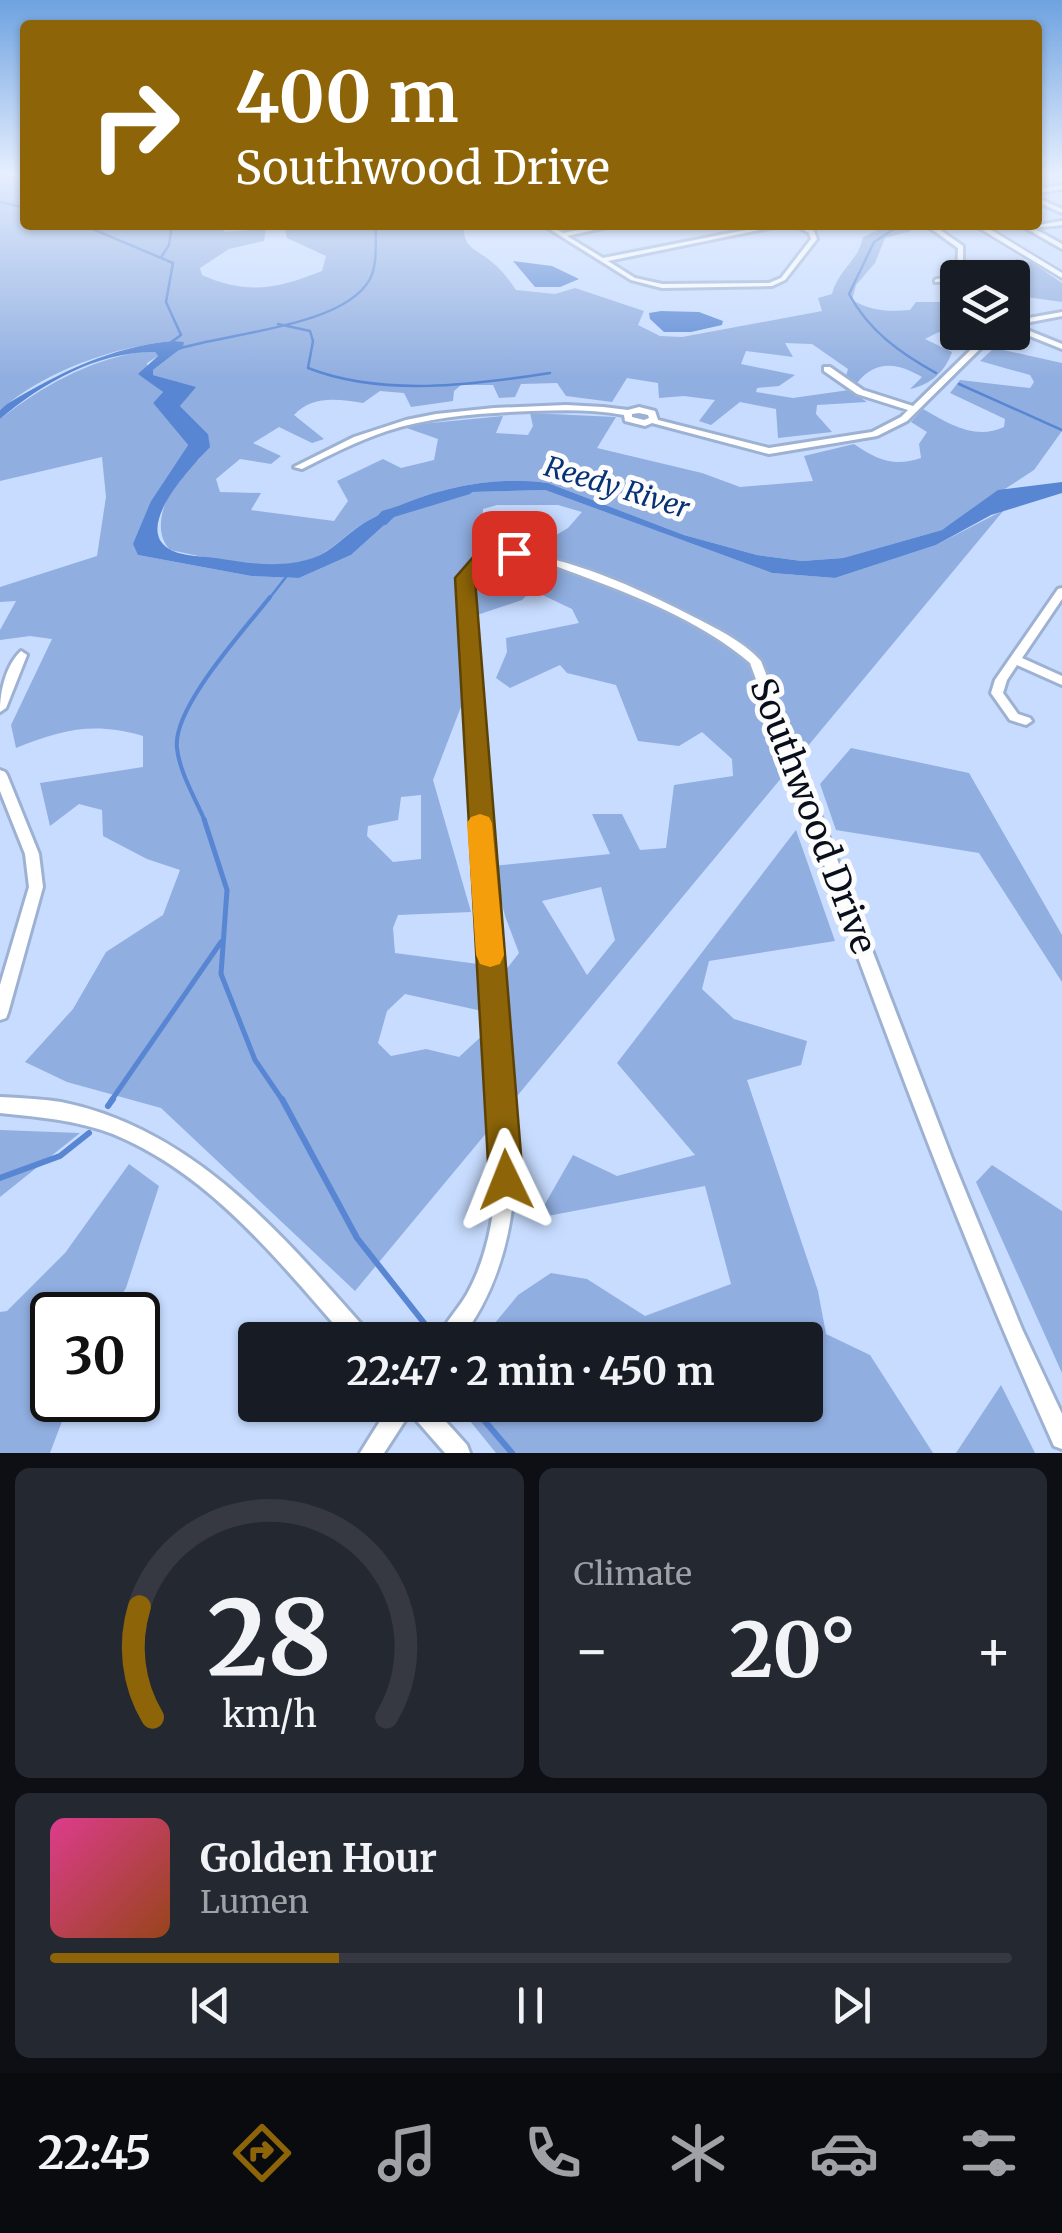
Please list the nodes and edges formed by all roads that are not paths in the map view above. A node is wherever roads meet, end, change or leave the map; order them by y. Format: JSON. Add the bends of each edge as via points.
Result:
{"nodes":[{"id":1,"x":573,"y":242,"type":"edge"},
{"id":2,"x":695,"y":242,"type":"edge"},
{"id":3,"x":813,"y":242,"type":"edge"},
{"id":4,"x":1006,"y":242,"type":"edge"},
{"id":5,"x":602,"y":260,"type":"junction"},
{"id":6,"x":1062,"y":276,"type":"edge"},
{"id":7,"x":940,"y":281,"type":"edge"},
{"id":8,"x":937,"y":282,"type":"dead end"},
{"id":9,"x":1062,"y":314,"type":"edge"},
{"id":10,"x":1030,"y":320,"type":"edge"},
{"id":11,"x":1030,"y":332,"type":"edge"},
{"id":12,"x":1062,"y":347,"type":"edge"},
{"id":13,"x":975,"y":350,"type":"edge"},
{"id":14,"x":827,"y":369,"type":"dead end"},
{"id":15,"x":914,"y":409,"type":"junction"},
{"id":16,"x":300,"y":468,"type":"dead end"},
{"id":17,"x":1061,"y":594,"type":"edge"},
{"id":18,"x":21,"y":655,"type":"dead end"},
{"id":19,"x":1015,"y":660,"type":"junction"},
{"id":20,"x":1062,"y":681,"type":"edge"},
{"id":21,"x":0,"y":708,"type":"edge"},
{"id":22,"x":1026,"y":721,"type":"dead end"},
{"id":23,"x":0,"y":774,"type":"edge"},
{"id":24,"x":0,"y":1012,"type":"edge"},
{"id":25,"x":0,"y":1105,"type":"edge"},
{"id":26,"x":346,"y":1322,"type":"edge"},
{"id":27,"x":462,"y":1322,"type":"edge"},
{"id":28,"x":391,"y":1422,"type":"edge"},
{"id":29,"x":432,"y":1422,"type":"edge"},
{"id":30,"x":1062,"y":1438,"type":"edge"},
{"id":31,"x":371,"y":1453,"type":"edge"},
{"id":32,"x":458,"y":1453,"type":"edge"}],
"edges":[{"from":1,"to":5,"type":"street"},
{"from":2,"to":5,"type":"street"},
{"from":3,"to":5,"type":"street","via":[[783,279],[764,286],[657,286]]},
{"from":4,"to":6,"type":"main road"},
{"from":7,"to":8,"type":"street"},
{"from":9,"to":10,"type":"street"},
{"from":11,"to":12,"type":"street"},
{"from":13,"to":15,"type":"street"},
{"from":14,"to":15,"type":"street","via":[[872,397]]},
{"from":15,"to":16,"type":"street","via":[[874,434],[784,451],[584,408],[436,415],[365,433]]},
{"from":17,"to":19,"type":"street"},
{"from":18,"to":21,"type":"street"},
{"from":19,"to":20,"type":"street"},
{"from":19,"to":22,"type":"street","via":[[997,693]]},
{"from":23,"to":24,"type":"street","via":[[32,854],[36,888]]},
{"from":25,"to":26,"type":"street","via":[[77,1114],[173,1153],[253,1218]]},
{"from":27,"to":30,"type":"street","name":"Southwood Drive","via":[[494,1261],[506,1180],[465,578],[482,559],[514,553],[693,618],[755,661],[944,1161]]},
{"from":28,"to":31,"type":"street"},
{"from":29,"to":32,"type":"street"}]}
